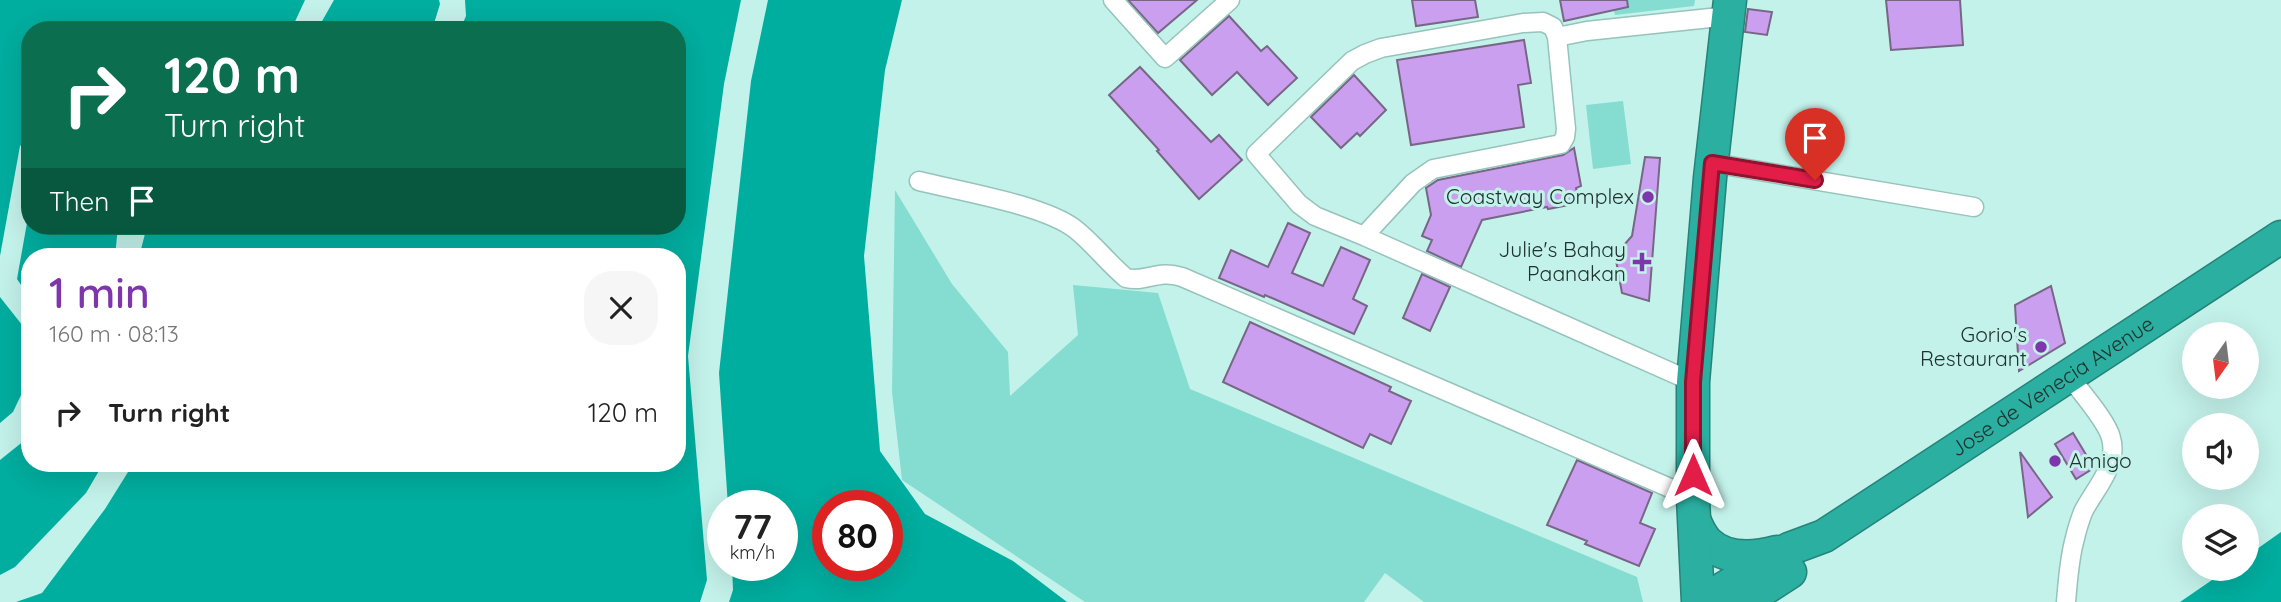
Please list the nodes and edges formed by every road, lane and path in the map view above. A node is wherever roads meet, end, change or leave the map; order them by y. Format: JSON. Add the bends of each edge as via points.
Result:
{"nodes":[{"id":1,"x":1113,"y":0,"type":"edge"},
{"id":2,"x":1230,"y":0,"type":"edge"},
{"id":3,"x":1729,"y":8,"type":"edge"},
{"id":4,"x":1557,"y":37,"type":"junction"},
{"id":5,"x":1712,"y":163,"type":"junction"},
{"id":6,"x":919,"y":181,"type":"dead end"},
{"id":7,"x":1974,"y":207,"type":"dead end"},
{"id":8,"x":1364,"y":236,"type":"junction"},
{"id":9,"x":2281,"y":237,"type":"edge"},
{"id":10,"x":2069,"y":376,"type":"junction"},
{"id":11,"x":1693,"y":382,"type":"junction"},
{"id":12,"x":1694,"y":510,"type":"junction"},
{"id":13,"x":1795,"y":556,"type":"junction"},
{"id":14,"x":1700,"y":602,"type":"edge"},
{"id":15,"x":1744,"y":602,"type":"edge"},
{"id":16,"x":1766,"y":602,"type":"edge"},
{"id":17,"x":2066,"y":602,"type":"edge"}],
"edges":[{"from":1,"to":2,"type":"street","via":[[1165,58]]},
{"from":3,"to":4,"type":"street"},
{"from":3,"to":5,"type":"highway"},
{"from":4,"to":8,"type":"street","via":[[1566,129],[1561,144],[1433,169],[1413,183]]},
{"from":4,"to":8,"type":"street","via":[[1553,27],[1543,22],[1523,23],[1365,54],[1352,61],[1256,154],[1315,216]]},
{"from":5,"to":7,"type":"street"},
{"from":5,"to":11,"type":"highway"},
{"from":6,"to":12,"type":"street","via":[[1063,222],[1126,278],[1168,272],[1182,277]]},
{"from":8,"to":11,"type":"street"},
{"from":9,"to":10,"type":"highway","name":"Jose de Venecia Avenue"},
{"from":10,"to":13,"type":"highway","name":"Jose de Venecia Avenue"},
{"from":10,"to":17,"type":"street","via":[[2107,428],[2112,454],[2075,538]]},
{"from":11,"to":12,"type":"highway"},
{"from":12,"to":13,"type":"highway","via":[[1706,541],[1720,552],[1740,557]]},
{"from":12,"to":14,"type":"highway"},
{"from":13,"to":14,"type":"highway","name":"Jose de Venecia Avenue"},
{"from":13,"to":15,"type":"highway","name":"Jose de Venecia Avenue"},
{"from":13,"to":16,"type":"highway","via":[[1780,590]]}]}
